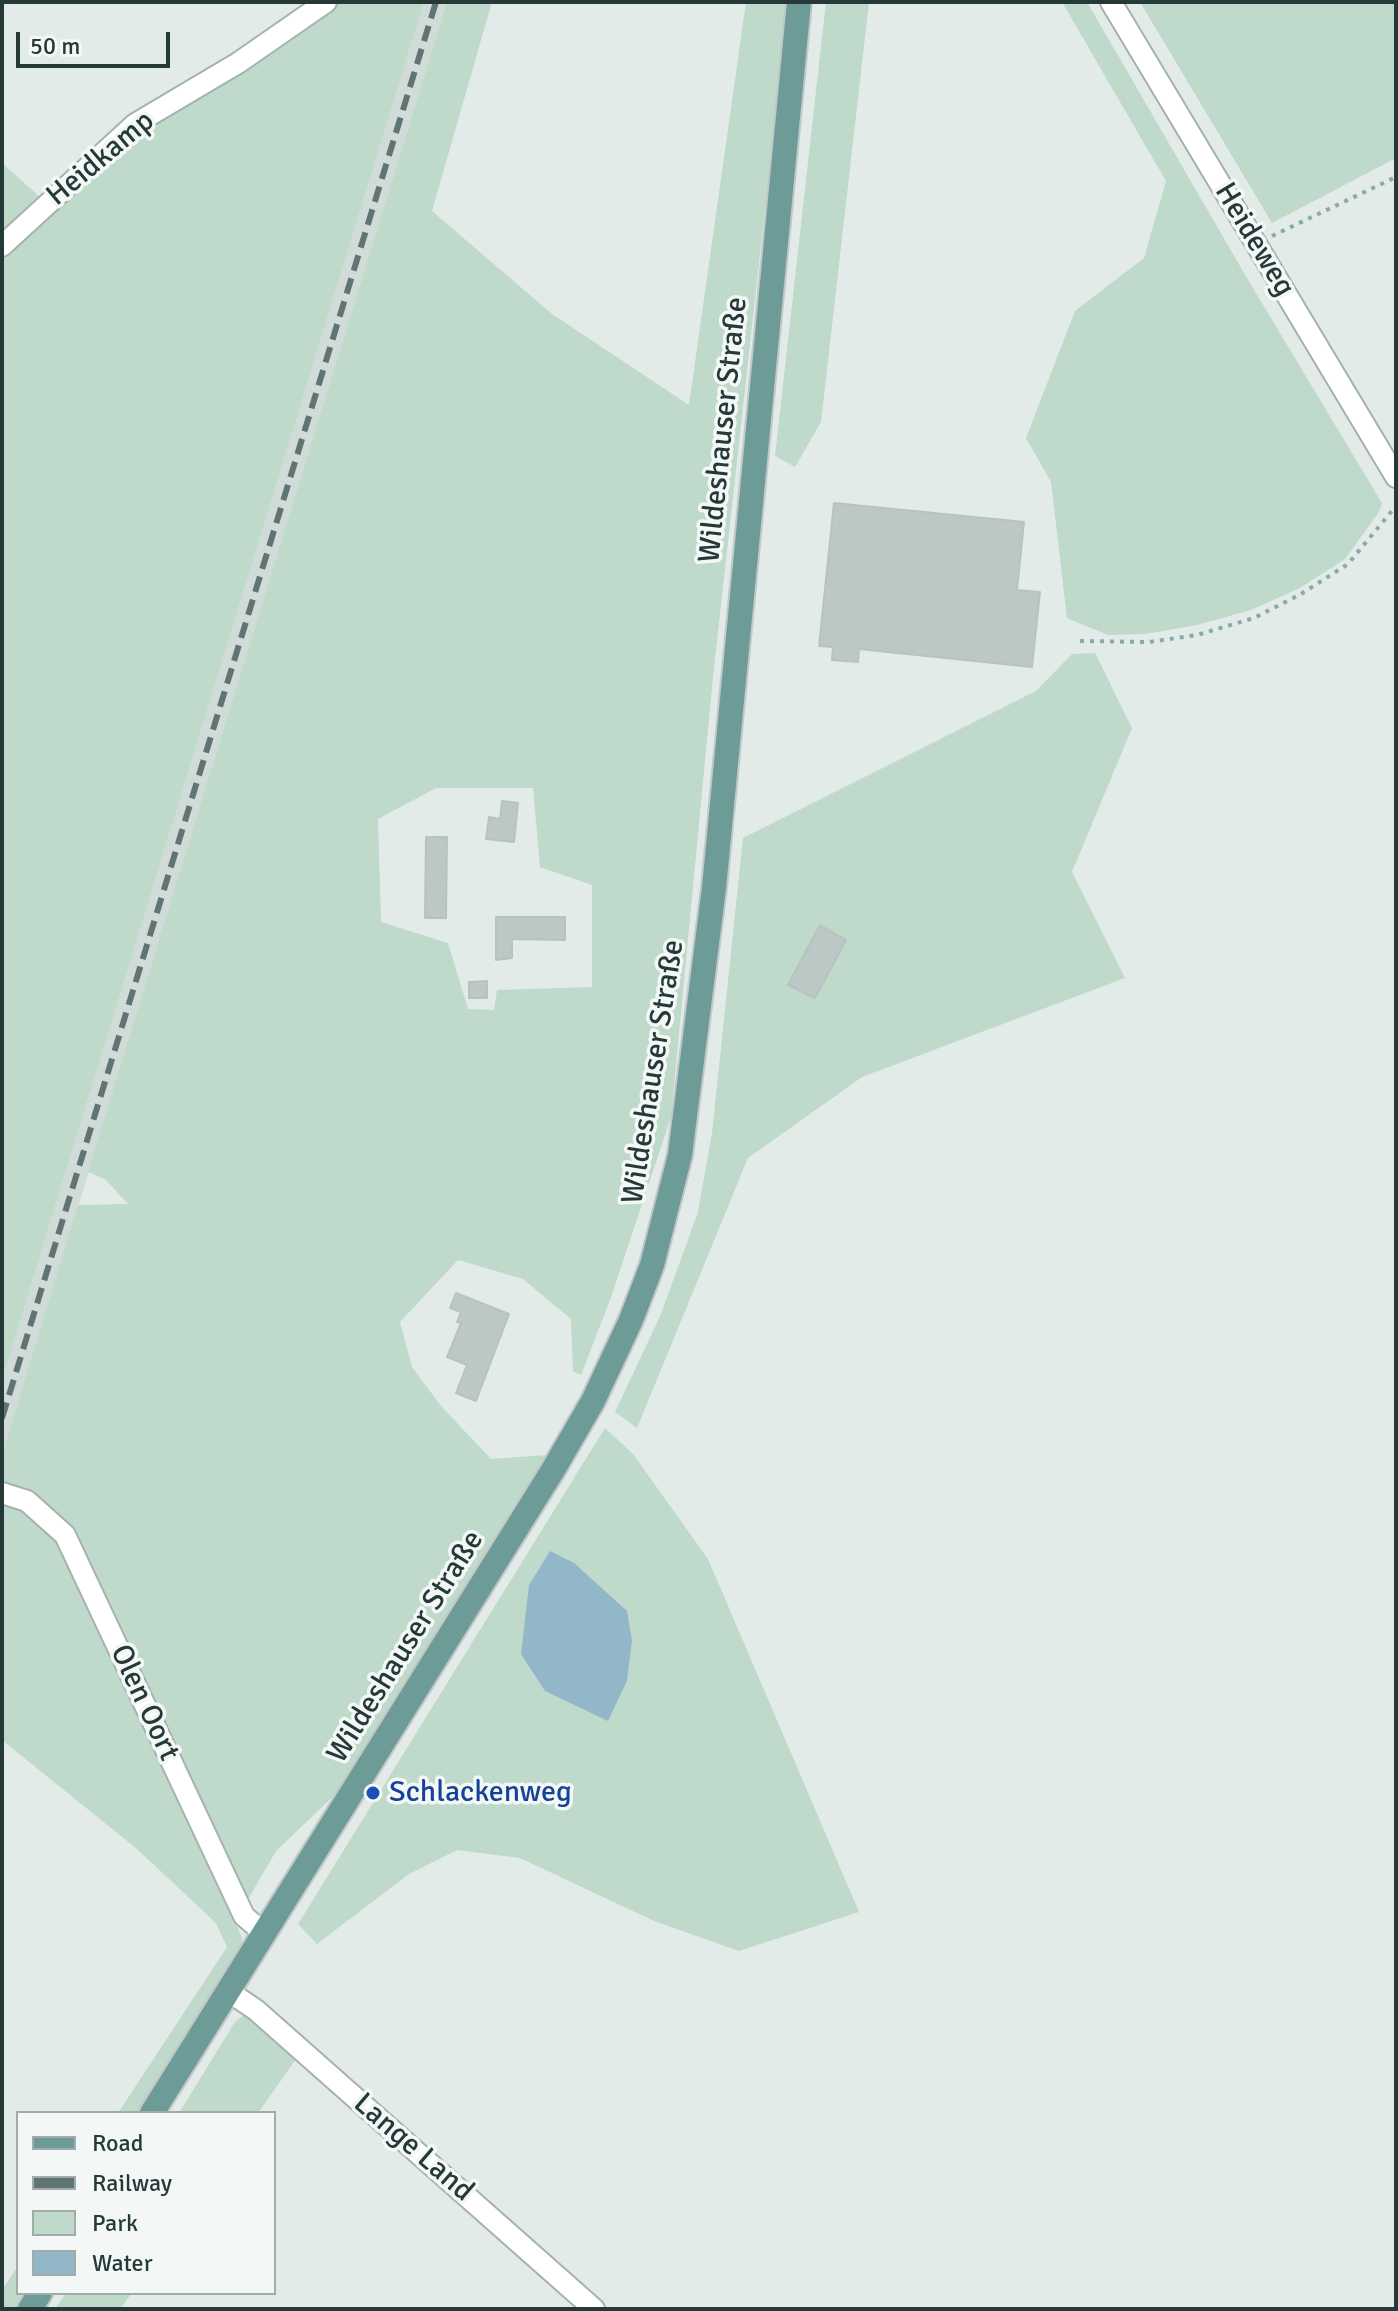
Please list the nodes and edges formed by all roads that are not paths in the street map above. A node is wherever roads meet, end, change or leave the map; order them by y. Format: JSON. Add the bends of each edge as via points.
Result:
{"nodes":[{"id":1,"x":326,"y":2,"type":"edge"},
{"id":2,"x":799,"y":2,"type":"edge"},
{"id":3,"x":1111,"y":2,"type":"edge"},
{"id":4,"x":2,"y":246,"type":"edge"},
{"id":5,"x":1396,"y":477,"type":"edge"},
{"id":6,"x":2,"y":1493,"type":"edge"},
{"id":7,"x":265,"y":1934,"type":"junction"},
{"id":8,"x":228,"y":1991,"type":"junction"},
{"id":9,"x":153,"y":2111,"type":"edge"},
{"id":10,"x":594,"y":2309,"type":"edge"}],
"edges":[{"from":1,"to":4,"type":"street","name":"Heidkamp","via":[[238,63],[135,124]]},
{"from":2,"to":7,"type":"main road","name":"Wildeshauser Straße","via":[[714,888],[683,1143],[652,1265],[577,1429]]},
{"from":3,"to":5,"type":"street","name":"Heideweg"},
{"from":6,"to":7,"type":"street","name":"Olen Oort","via":[[27,1501],[65,1535],[244,1916]]},
{"from":7,"to":8,"type":"main road","name":"Wildeshauser Straße"},
{"from":8,"to":9,"type":"main road","name":"Wildeshauser Straße"},
{"from":8,"to":10,"type":"street","name":"Lange Land","via":[[256,2010]]}]}
